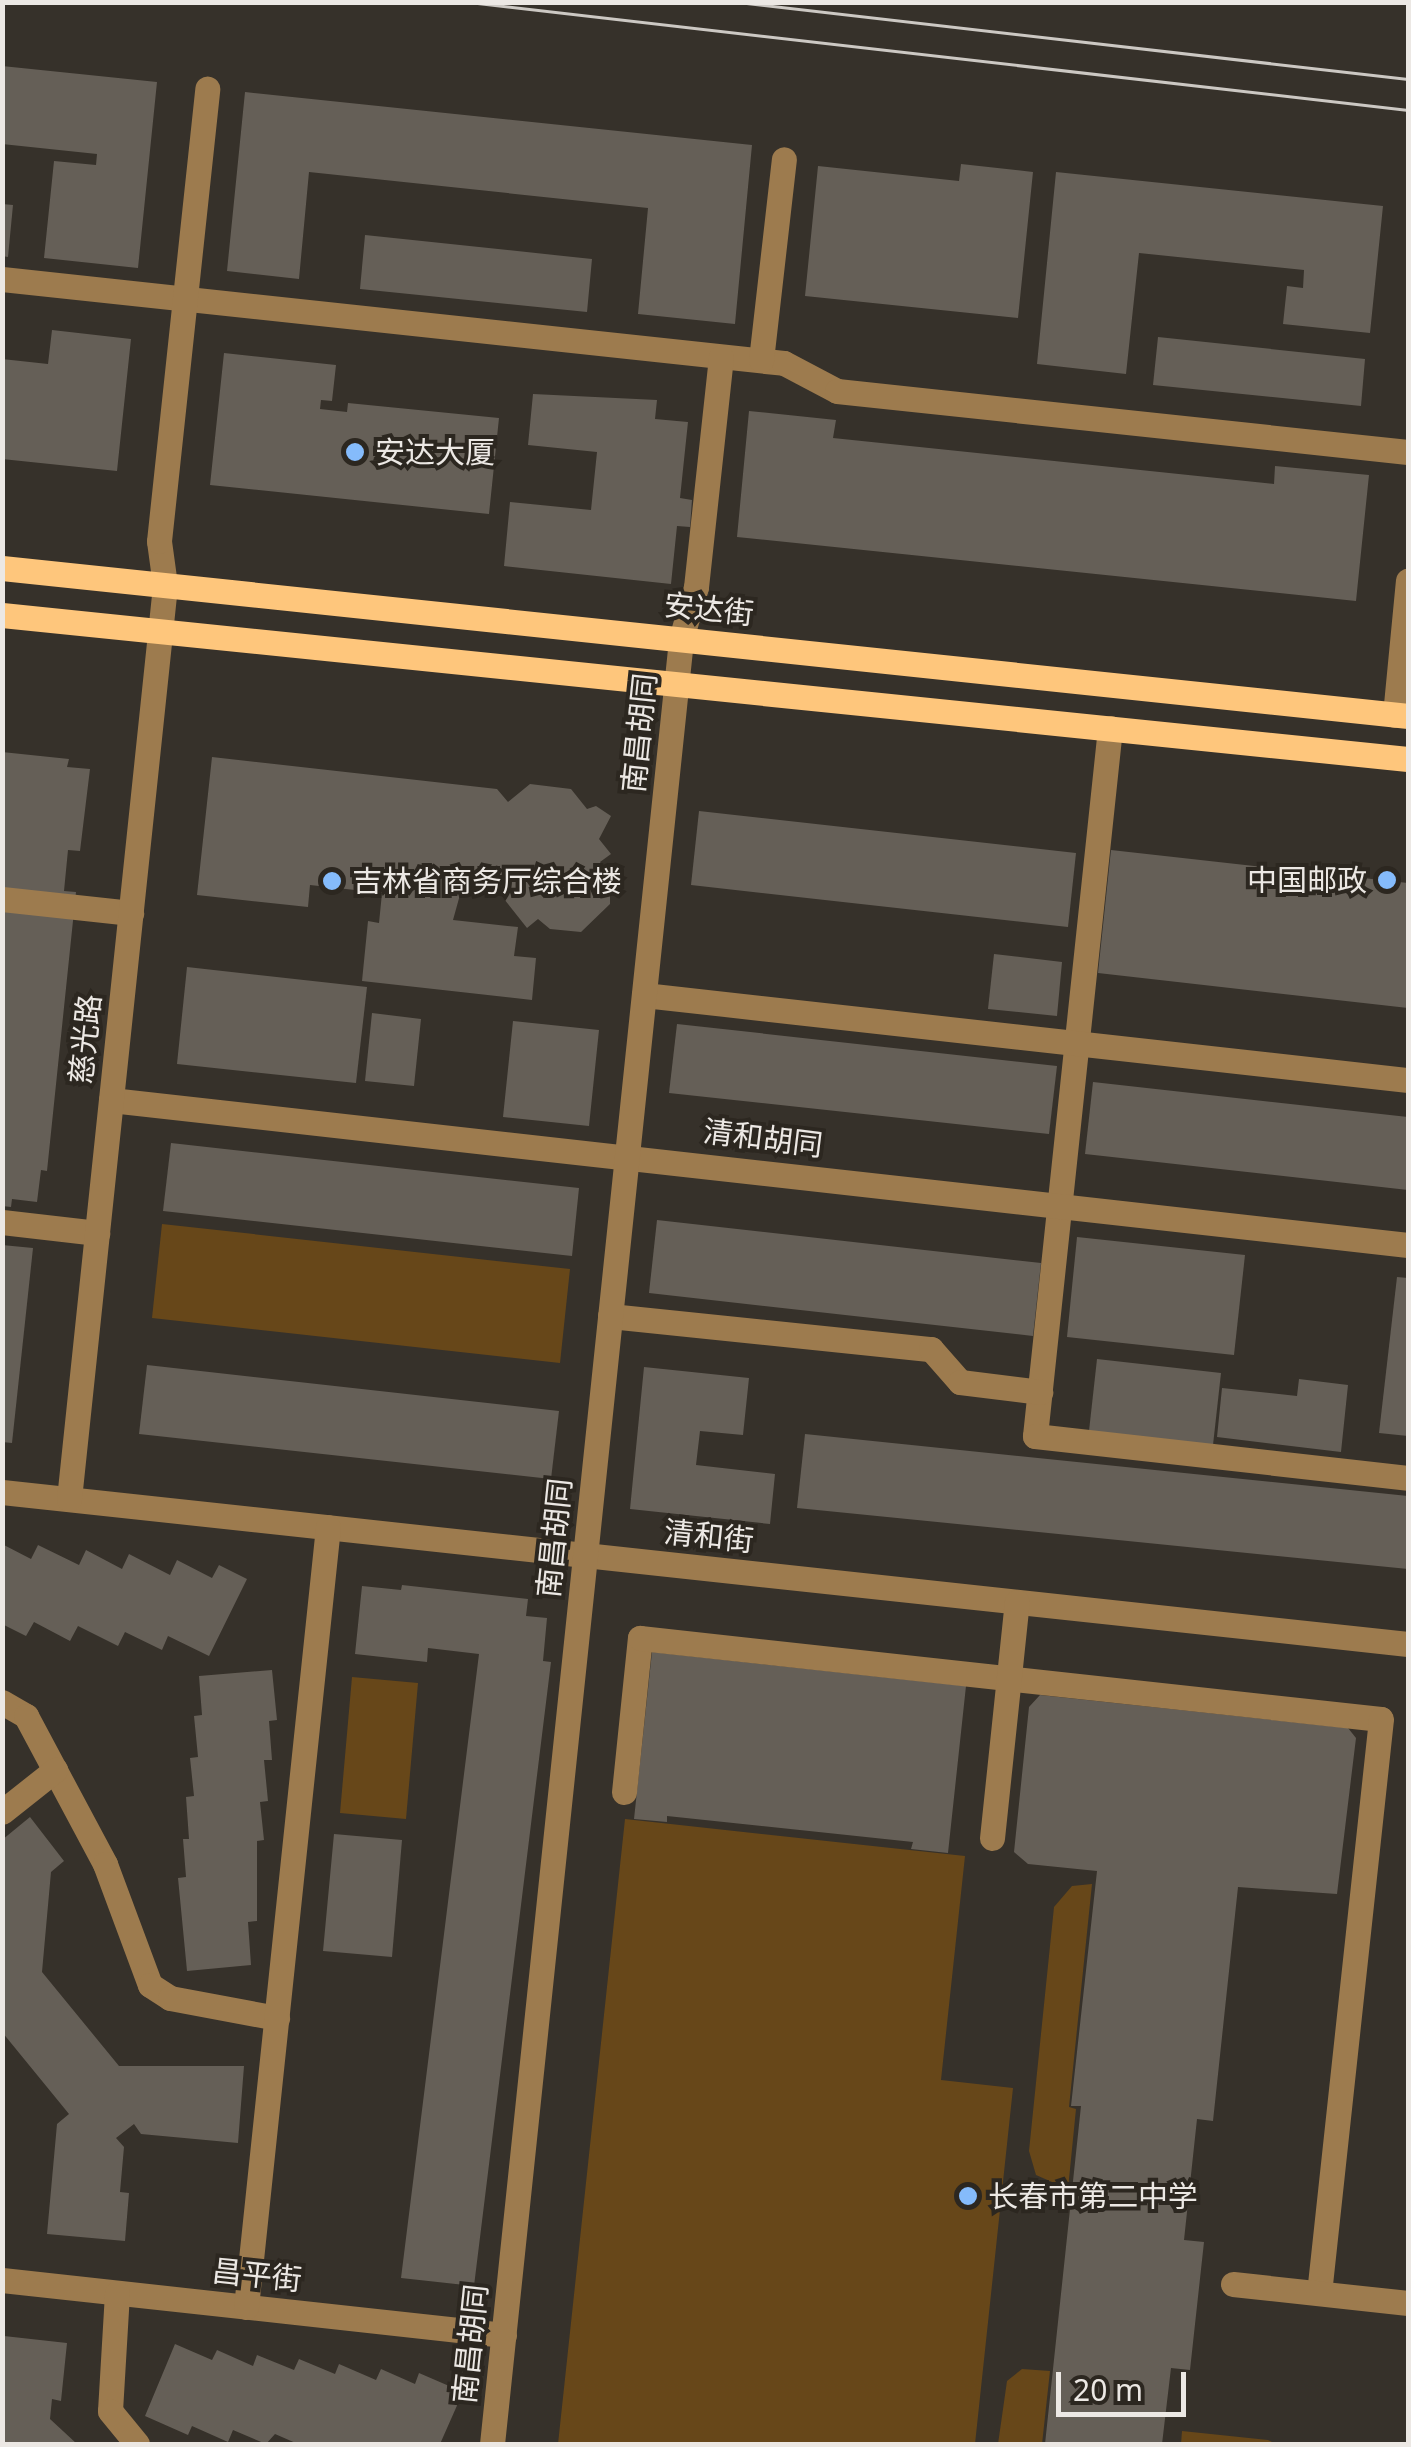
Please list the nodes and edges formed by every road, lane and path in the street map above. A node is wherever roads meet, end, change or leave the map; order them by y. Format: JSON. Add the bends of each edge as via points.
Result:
{"nodes":[{"id":1,"x":207,"y":89,"type":"dead end"},
{"id":2,"x":784,"y":159,"type":"dead end"},
{"id":3,"x":2,"y":280,"type":"edge"},
{"id":4,"x":185,"y":299,"type":"junction"},
{"id":5,"x":721,"y":357,"type":"junction"},
{"id":6,"x":761,"y":360,"type":"junction"},
{"id":7,"x":1408,"y":452,"type":"edge"},
{"id":8,"x":2,"y":568,"type":"edge"},
{"id":9,"x":1408,"y":582,"type":"edge"},
{"id":10,"x":165,"y":585,"type":"junction"},
{"id":11,"x":2,"y":615,"type":"edge"},
{"id":12,"x":160,"y":631,"type":"junction"},
{"id":13,"x":681,"y":639,"type":"junction"},
{"id":14,"x":677,"y":684,"type":"junction"},
{"id":15,"x":1402,"y":716,"type":"edge"},
{"id":16,"x":1110,"y":728,"type":"junction"},
{"id":17,"x":1408,"y":759,"type":"edge"},
{"id":18,"x":2,"y":899,"type":"edge"},
{"id":19,"x":131,"y":913,"type":"junction"},
{"id":20,"x":644,"y":996,"type":"junction"},
{"id":21,"x":1076,"y":1041,"type":"junction"},
{"id":22,"x":1408,"y":1080,"type":"edge"},
{"id":23,"x":111,"y":1100,"type":"junction"},
{"id":24,"x":627,"y":1156,"type":"junction"},
{"id":25,"x":1059,"y":1205,"type":"junction"},
{"id":26,"x":2,"y":1222,"type":"edge"},
{"id":27,"x":97,"y":1233,"type":"junction"},
{"id":28,"x":1408,"y":1245,"type":"edge"},
{"id":29,"x":610,"y":1316,"type":"junction"},
{"id":30,"x":1040,"y":1392,"type":"junction"},
{"id":31,"x":1408,"y":1478,"type":"edge"},
{"id":32,"x":2,"y":1492,"type":"edge"},
{"id":33,"x":69,"y":1499,"type":"junction"},
{"id":34,"x":328,"y":1527,"type":"junction"},
{"id":35,"x":585,"y":1555,"type":"junction"},
{"id":36,"x":1017,"y":1602,"type":"junction"},
{"id":37,"x":1408,"y":1644,"type":"edge"},
{"id":38,"x":1009,"y":1678,"type":"junction"},
{"id":39,"x":2,"y":1702,"type":"edge"},
{"id":40,"x":54,"y":1770,"type":"junction"},
{"id":41,"x":624,"y":1792,"type":"dead end"},
{"id":42,"x":2,"y":1812,"type":"edge"},
{"id":43,"x":992,"y":1838,"type":"dead end"},
{"id":44,"x":277,"y":2018,"type":"junction"},
{"id":45,"x":2,"y":2280,"type":"edge"},
{"id":46,"x":1233,"y":2284,"type":"dead end"},
{"id":47,"x":117,"y":2293,"type":"junction"},
{"id":48,"x":1319,"y":2293,"type":"junction"},
{"id":49,"x":1408,"y":2303,"type":"edge"},
{"id":50,"x":246,"y":2307,"type":"junction"},
{"id":51,"x":504,"y":2335,"type":"junction"},
{"id":52,"x":137,"y":2444,"type":"edge"},
{"id":53,"x":492,"y":2444,"type":"edge"}],
"edges":[{"from":1,"to":4,"type":"street","name":"慈光路"},
{"from":2,"to":6,"type":"street"},
{"from":3,"to":4,"type":"street"},
{"from":4,"to":5,"type":"street"},
{"from":4,"to":10,"type":"street","name":"慈光路","via":[[159,541]]},
{"from":5,"to":6,"type":"street"},
{"from":5,"to":13,"type":"street","name":"南昌胡同","via":[[696,587]]},
{"from":6,"to":7,"type":"street","via":[[784,362],[837,391]]},
{"from":8,"to":10,"type":"main road","name":"安达街"},
{"from":9,"to":15,"type":"street"},
{"from":10,"to":12,"type":"street","name":"慈光路"},
{"from":10,"to":13,"type":"main road","name":"安达街"},
{"from":11,"to":12,"type":"main road"},
{"from":12,"to":14,"type":"main road"},
{"from":12,"to":19,"type":"street","name":"慈光路"},
{"from":13,"to":14,"type":"street","name":"南昌胡同"},
{"from":13,"to":15,"type":"main road","name":"安达街"},
{"from":14,"to":16,"type":"main road"},
{"from":14,"to":20,"type":"street","name":"南昌胡同"},
{"from":16,"to":17,"type":"main road"},
{"from":16,"to":21,"type":"street"},
{"from":18,"to":19,"type":"street"},
{"from":19,"to":23,"type":"street","name":"慈光路"},
{"from":20,"to":21,"type":"street"},
{"from":20,"to":24,"type":"street","name":"南昌胡同"},
{"from":21,"to":22,"type":"street"},
{"from":21,"to":25,"type":"street"},
{"from":23,"to":24,"type":"street","name":"清和胡同"},
{"from":23,"to":27,"type":"street","name":"慈光路"},
{"from":24,"to":25,"type":"street","name":"清和胡同"},
{"from":24,"to":29,"type":"street","name":"南昌胡同"},
{"from":25,"to":28,"type":"street","name":"清和胡同"},
{"from":25,"to":30,"type":"street"},
{"from":26,"to":27,"type":"street"},
{"from":27,"to":33,"type":"street","name":"慈光路"},
{"from":29,"to":30,"type":"street","via":[[931,1350],[960,1382]]},
{"from":29,"to":35,"type":"street","name":"南昌胡同"},
{"from":30,"to":31,"type":"street","via":[[1035,1436]]},
{"from":32,"to":33,"type":"street","name":"清和街"},
{"from":33,"to":34,"type":"street","name":"清和街"},
{"from":34,"to":35,"type":"street","name":"清和街"},
{"from":34,"to":44,"type":"street"},
{"from":35,"to":36,"type":"street","name":"清和街"},
{"from":35,"to":51,"type":"street","name":"南昌胡同"},
{"from":36,"to":37,"type":"street","name":"清和街"},
{"from":36,"to":38,"type":"street"},
{"from":38,"to":41,"type":"street","via":[[640,1638]]},
{"from":38,"to":43,"type":"street"},
{"from":38,"to":48,"type":"street","via":[[1381,1718]]},
{"from":39,"to":40,"type":"street","via":[[26,1716]]},
{"from":40,"to":42,"type":"street"},
{"from":40,"to":44,"type":"street","via":[[105,1864],[150,1986],[170,1998]]},
{"from":44,"to":50,"type":"street"},
{"from":45,"to":47,"type":"street","name":"昌平街"},
{"from":46,"to":48,"type":"street"},
{"from":47,"to":50,"type":"street","name":"昌平街"},
{"from":47,"to":52,"type":"street","via":[[110,2412]]},
{"from":48,"to":49,"type":"street"},
{"from":50,"to":51,"type":"street","name":"昌平街"},
{"from":51,"to":53,"type":"street","name":"南昌胡同"}]}
